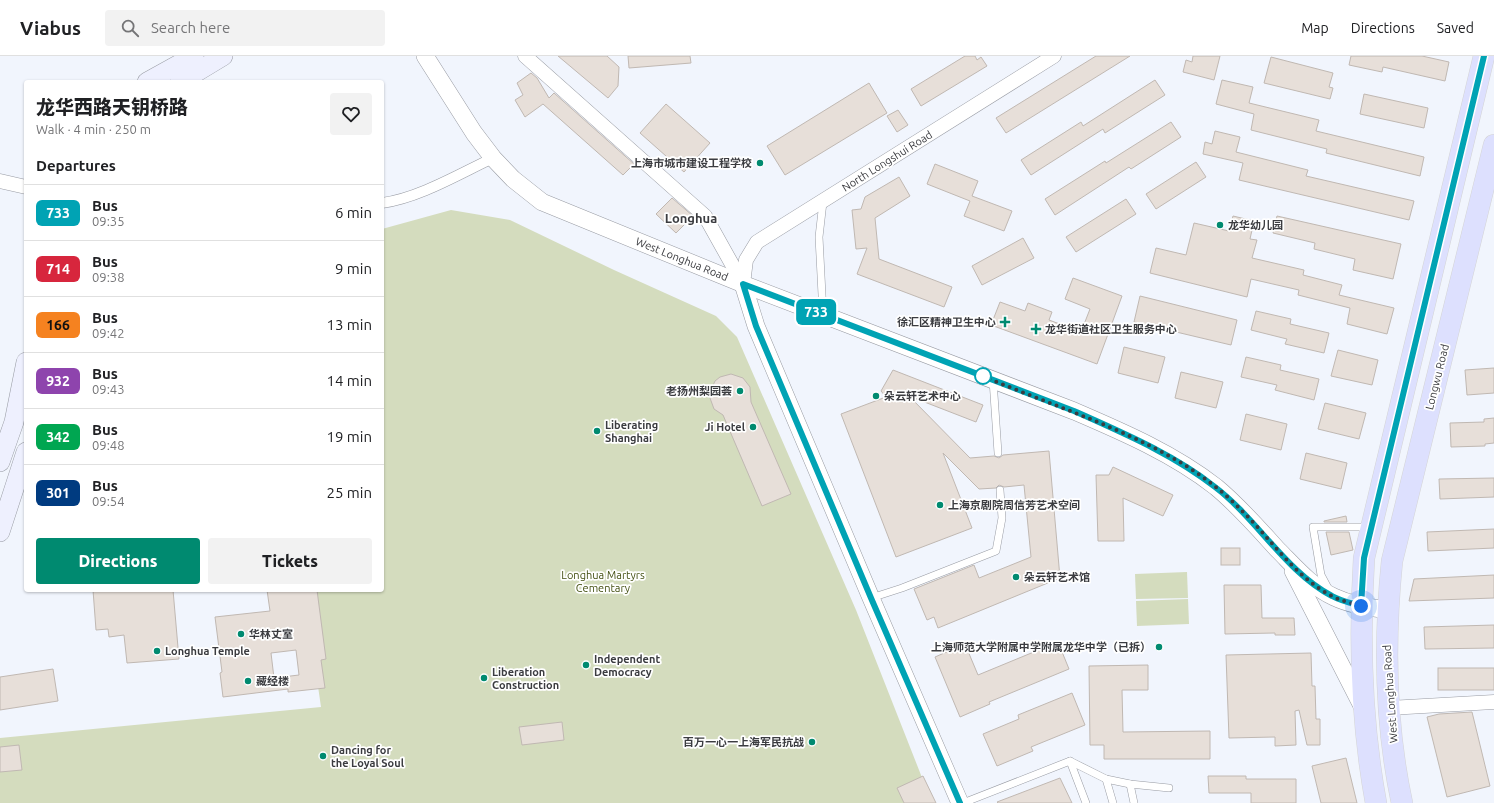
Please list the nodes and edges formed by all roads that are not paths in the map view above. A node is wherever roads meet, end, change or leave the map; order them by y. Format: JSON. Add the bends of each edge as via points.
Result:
{"nodes":[{"id":1,"x":194,"y":56,"type":"edge"},
{"id":2,"x":223,"y":56,"type":"edge"},
{"id":3,"x":425,"y":56,"type":"edge"},
{"id":4,"x":525,"y":56,"type":"edge"},
{"id":5,"x":1054,"y":56,"type":"edge"},
{"id":6,"x":1484,"y":56,"type":"edge"},
{"id":7,"x":151,"y":80,"type":"edge"},
{"id":8,"x":183,"y":80,"type":"edge"},
{"id":9,"x":1494,"y":145,"type":"edge"},
{"id":10,"x":493,"y":158,"type":"junction"},
{"id":11,"x":0,"y":180,"type":"edge"},
{"id":12,"x":24,"y":186,"type":"edge"},
{"id":13,"x":823,"y":202,"type":"junction"},
{"id":14,"x":384,"y":203,"type":"edge"},
{"id":15,"x":743,"y":284,"type":"junction"},
{"id":16,"x":823,"y":314,"type":"junction"},
{"id":17,"x":24,"y":372,"type":"edge"},
{"id":18,"x":993,"y":380,"type":"junction"},
{"id":19,"x":998,"y":453,"type":"dead end"},
{"id":20,"x":24,"y":458,"type":"edge"},
{"id":21,"x":0,"y":462,"type":"edge"},
{"id":22,"x":1000,"y":490,"type":"dead end"},
{"id":23,"x":1371,"y":527,"type":"junction"},
{"id":24,"x":0,"y":532,"type":"edge"},
{"id":25,"x":1284,"y":555,"type":"junction"},
{"id":26,"x":1332,"y":596,"type":"junction"},
{"id":27,"x":871,"y":598,"type":"junction"},
{"id":28,"x":1361,"y":606,"type":"junction"},
{"id":29,"x":1387,"y":610,"type":"junction"},
{"id":30,"x":1494,"y":702,"type":"edge"},
{"id":31,"x":1363,"y":708,"type":"junction"},
{"id":32,"x":1389,"y":708,"type":"junction"},
{"id":33,"x":1070,"y":761,"type":"junction"},
{"id":34,"x":1106,"y":779,"type":"junction"},
{"id":35,"x":1130,"y":784,"type":"junction"},
{"id":36,"x":1169,"y":788,"type":"dead end"},
{"id":37,"x":962,"y":803,"type":"edge"},
{"id":38,"x":1086,"y":803,"type":"edge"},
{"id":39,"x":1113,"y":803,"type":"edge"},
{"id":40,"x":1134,"y":803,"type":"edge"},
{"id":41,"x":1376,"y":803,"type":"edge"},
{"id":42,"x":1402,"y":803,"type":"edge"}],
"edges":[{"from":1,"to":7,"type":"main road"},
{"from":2,"to":8,"type":"main road"},
{"from":3,"to":10,"type":"street","name":"West Longhua Road"},
{"from":4,"to":15,"type":"street","via":[[705,216]]},
{"from":5,"to":13,"type":"street","name":"North Longshui Road"},
{"from":6,"to":23,"type":"main road"},
{"from":9,"to":29,"type":"main road","name":"Longwu Road","via":[[1392,560]]},
{"from":10,"to":14,"type":"street","via":[[418,193]]},
{"from":10,"to":15,"type":"street","name":"West Longhua Road","via":[[513,179],[542,202]]},
{"from":11,"to":12,"type":"street"},
{"from":13,"to":15,"type":"street","name":"North Longshui Road","via":[[757,242],[746,260]]},
{"from":13,"to":16,"type":"lane","via":[[819,237]]},
{"from":15,"to":16,"type":"street","name":"West Longhua Road"},
{"from":15,"to":27,"type":"street","via":[[756,326]]},
{"from":16,"to":18,"type":"street","name":"West Longhua Road"},
{"from":17,"to":21,"type":"main road","via":[[14,422]]},
{"from":18,"to":19,"type":"lane"},
{"from":18,"to":25,"type":"street","name":"West Longhua Road","via":[[1120,431],[1183,464],[1216,487],[1242,510]]},
{"from":20,"to":24,"type":"main road"},
{"from":22,"to":27,"type":"lane","via":[[1002,518],[996,551]]},
{"from":23,"to":26,"type":"lane","via":[[1313,527],[1321,575]]},
{"from":23,"to":28,"type":"main road","via":[[1364,558]]},
{"from":25,"to":26,"type":"street","name":"West Longhua Road","via":[[1316,586]]},
{"from":25,"to":31,"type":"street"},
{"from":26,"to":28,"type":"street","name":"West Longhua Road"},
{"from":27,"to":37,"type":"street"},
{"from":28,"to":29,"type":"street","name":"West Longhua Road"},
{"from":28,"to":31,"type":"main road"},
{"from":29,"to":32,"type":"main road","name":"West Longhua Road"},
{"from":30,"to":32,"type":"street"},
{"from":31,"to":41,"type":"main road"},
{"from":32,"to":42,"type":"main road","name":"West Longhua Road"},
{"from":33,"to":34,"type":"lane"},
{"from":33,"to":37,"type":"lane"},
{"from":33,"to":38,"type":"lane"},
{"from":34,"to":35,"type":"lane"},
{"from":34,"to":39,"type":"lane"},
{"from":35,"to":36,"type":"lane"},
{"from":35,"to":40,"type":"lane"}]}
